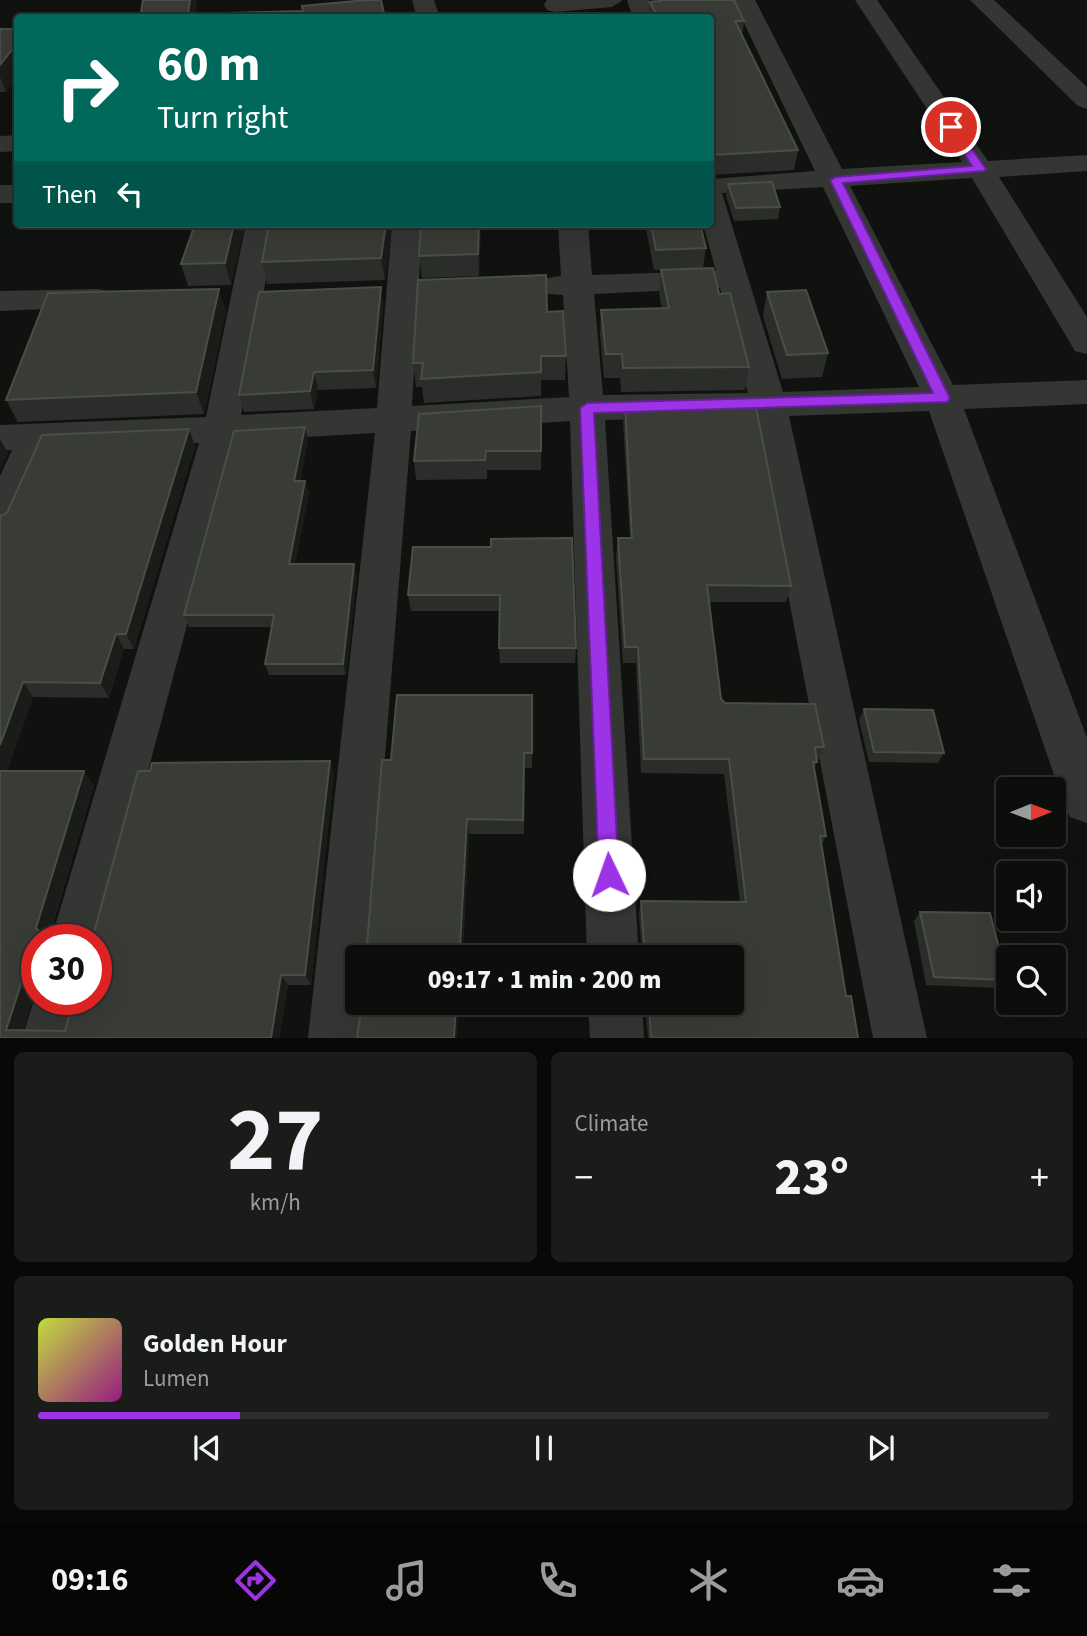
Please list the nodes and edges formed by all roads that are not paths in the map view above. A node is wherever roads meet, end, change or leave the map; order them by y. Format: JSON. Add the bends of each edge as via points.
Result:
{"nodes":[{"id":1,"x":612,"y":0,"type":"edge"},
{"id":2,"x":744,"y":0,"type":"edge"},
{"id":3,"x":866,"y":0,"type":"edge"},
{"id":4,"x":981,"y":0,"type":"edge"},
{"id":5,"x":555,"y":7,"type":"edge"},
{"id":6,"x":1087,"y":101,"type":"edge"},
{"id":7,"x":1087,"y":163,"type":"edge"},
{"id":8,"x":980,"y":169,"type":"junction"},
{"id":9,"x":836,"y":180,"type":"junction"},
{"id":10,"x":714,"y":186,"type":"edge"},
{"id":11,"x":714,"y":211,"type":"edge"},
{"id":12,"x":260,"y":228,"type":"edge"},
{"id":13,"x":407,"y":228,"type":"edge"},
{"id":14,"x":573,"y":228,"type":"edge"},
{"id":15,"x":732,"y":279,"type":"junction"},
{"id":16,"x":576,"y":285,"type":"junction"},
{"id":17,"x":523,"y":287,"type":"edge"},
{"id":18,"x":123,"y":299,"type":"edge"},
{"id":19,"x":0,"y":301,"type":"edge"},
{"id":20,"x":1087,"y":343,"type":"edge"},
{"id":21,"x":1087,"y":392,"type":"edge"},
{"id":22,"x":942,"y":398,"type":"junction"},
{"id":23,"x":769,"y":405,"type":"junction"},
{"id":24,"x":587,"y":408,"type":"junction"},
{"id":25,"x":394,"y":420,"type":"junction"},
{"id":26,"x":221,"y":429,"type":"junction"},
{"id":27,"x":17,"y":438,"type":"edge"},
{"id":28,"x":0,"y":518,"type":"edge"},
{"id":29,"x":1087,"y":801,"type":"edge"},
{"id":30,"x":82,"y":924,"type":"edge"},
{"id":31,"x":612,"y":945,"type":"edge"},
{"id":32,"x":55,"y":1015,"type":"edge"},
{"id":33,"x":616,"y":1015,"type":"edge"},
{"id":34,"x":49,"y":1038,"type":"edge"},
{"id":35,"x":335,"y":1038,"type":"edge"},
{"id":36,"x":617,"y":1038,"type":"edge"},
{"id":37,"x":900,"y":1038,"type":"edge"}],
"edges":[{"from":1,"to":5,"type":"street"},
{"from":2,"to":9,"type":"street"},
{"from":3,"to":8,"type":"street"},
{"from":4,"to":6,"type":"street"},
{"from":7,"to":8,"type":"street"},
{"from":8,"to":9,"type":"street"},
{"from":8,"to":20,"type":"street"},
{"from":9,"to":10,"type":"street"},
{"from":9,"to":22,"type":"street"},
{"from":11,"to":15,"type":"street"},
{"from":12,"to":26,"type":"street"},
{"from":13,"to":25,"type":"street"},
{"from":14,"to":16,"type":"street"},
{"from":15,"to":16,"type":"street"},
{"from":15,"to":23,"type":"street"},
{"from":16,"to":17,"type":"street"},
{"from":16,"to":24,"type":"street"},
{"from":18,"to":19,"type":"street"},
{"from":21,"to":22,"type":"street"},
{"from":22,"to":23,"type":"street"},
{"from":22,"to":29,"type":"street"},
{"from":23,"to":24,"type":"street"},
{"from":23,"to":37,"type":"street"},
{"from":24,"to":25,"type":"street"},
{"from":24,"to":31,"type":"street"},
{"from":25,"to":26,"type":"street"},
{"from":25,"to":35,"type":"street"},
{"from":26,"to":27,"type":"street"},
{"from":26,"to":30,"type":"street"},
{"from":27,"to":28,"type":"street"},
{"from":32,"to":34,"type":"street"},
{"from":33,"to":36,"type":"street"}]}
